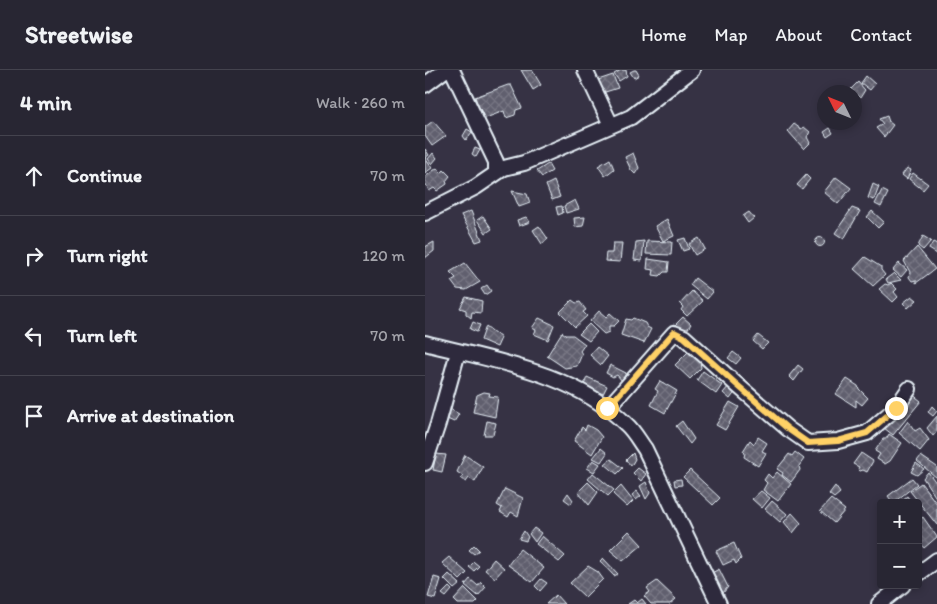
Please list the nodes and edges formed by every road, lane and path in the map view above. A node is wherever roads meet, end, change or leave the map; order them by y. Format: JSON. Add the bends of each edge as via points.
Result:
{"nodes":[{"id":1,"x":445,"y":70,"type":"edge"},
{"id":2,"x":452,"y":70,"type":"edge"},
{"id":3,"x":585,"y":70,"type":"edge"},
{"id":4,"x":692,"y":70,"type":"edge"},
{"id":5,"x":425,"y":85,"type":"edge"},
{"id":6,"x":611,"y":125,"type":"junction"},
{"id":7,"x":498,"y":168,"type":"junction"},
{"id":8,"x":425,"y":213,"type":"edge"},
{"id":9,"x":425,"y":343,"type":"edge"},
{"id":10,"x":458,"y":352,"type":"junction"},
{"id":11,"x":909,"y":389,"type":"dead end"},
{"id":12,"x":607,"y":408,"type":"junction"},
{"id":13,"x":425,"y":463,"type":"edge"},
{"id":14,"x":937,"y":560,"type":"edge"},
{"id":15,"x":922,"y":571,"type":"edge"},
{"id":16,"x":898,"y":589,"type":"edge"},
{"id":17,"x":719,"y":604,"type":"edge"},
{"id":18,"x":879,"y":604,"type":"edge"}],
"edges":[{"from":1,"to":5,"type":"street"},
{"from":2,"to":7,"type":"street"},
{"from":3,"to":6,"type":"street"},
{"from":4,"to":6,"type":"street","via":[[646,108]]},
{"from":6,"to":7,"type":"street","via":[[524,163]]},
{"from":7,"to":8,"type":"street","via":[[476,187]]},
{"from":9,"to":10,"type":"street"},
{"from":10,"to":12,"type":"street","via":[[562,381]]},
{"from":10,"to":13,"type":"street"},
{"from":11,"to":12,"type":"street","via":[[896,408],[867,433],[838,441],[808,443],[684,337],[674,332]]},
{"from":12,"to":17,"type":"street","via":[[628,426],[645,449]]},
{"from":14,"to":15,"type":"street"},
{"from":16,"to":18,"type":"street"}]}
